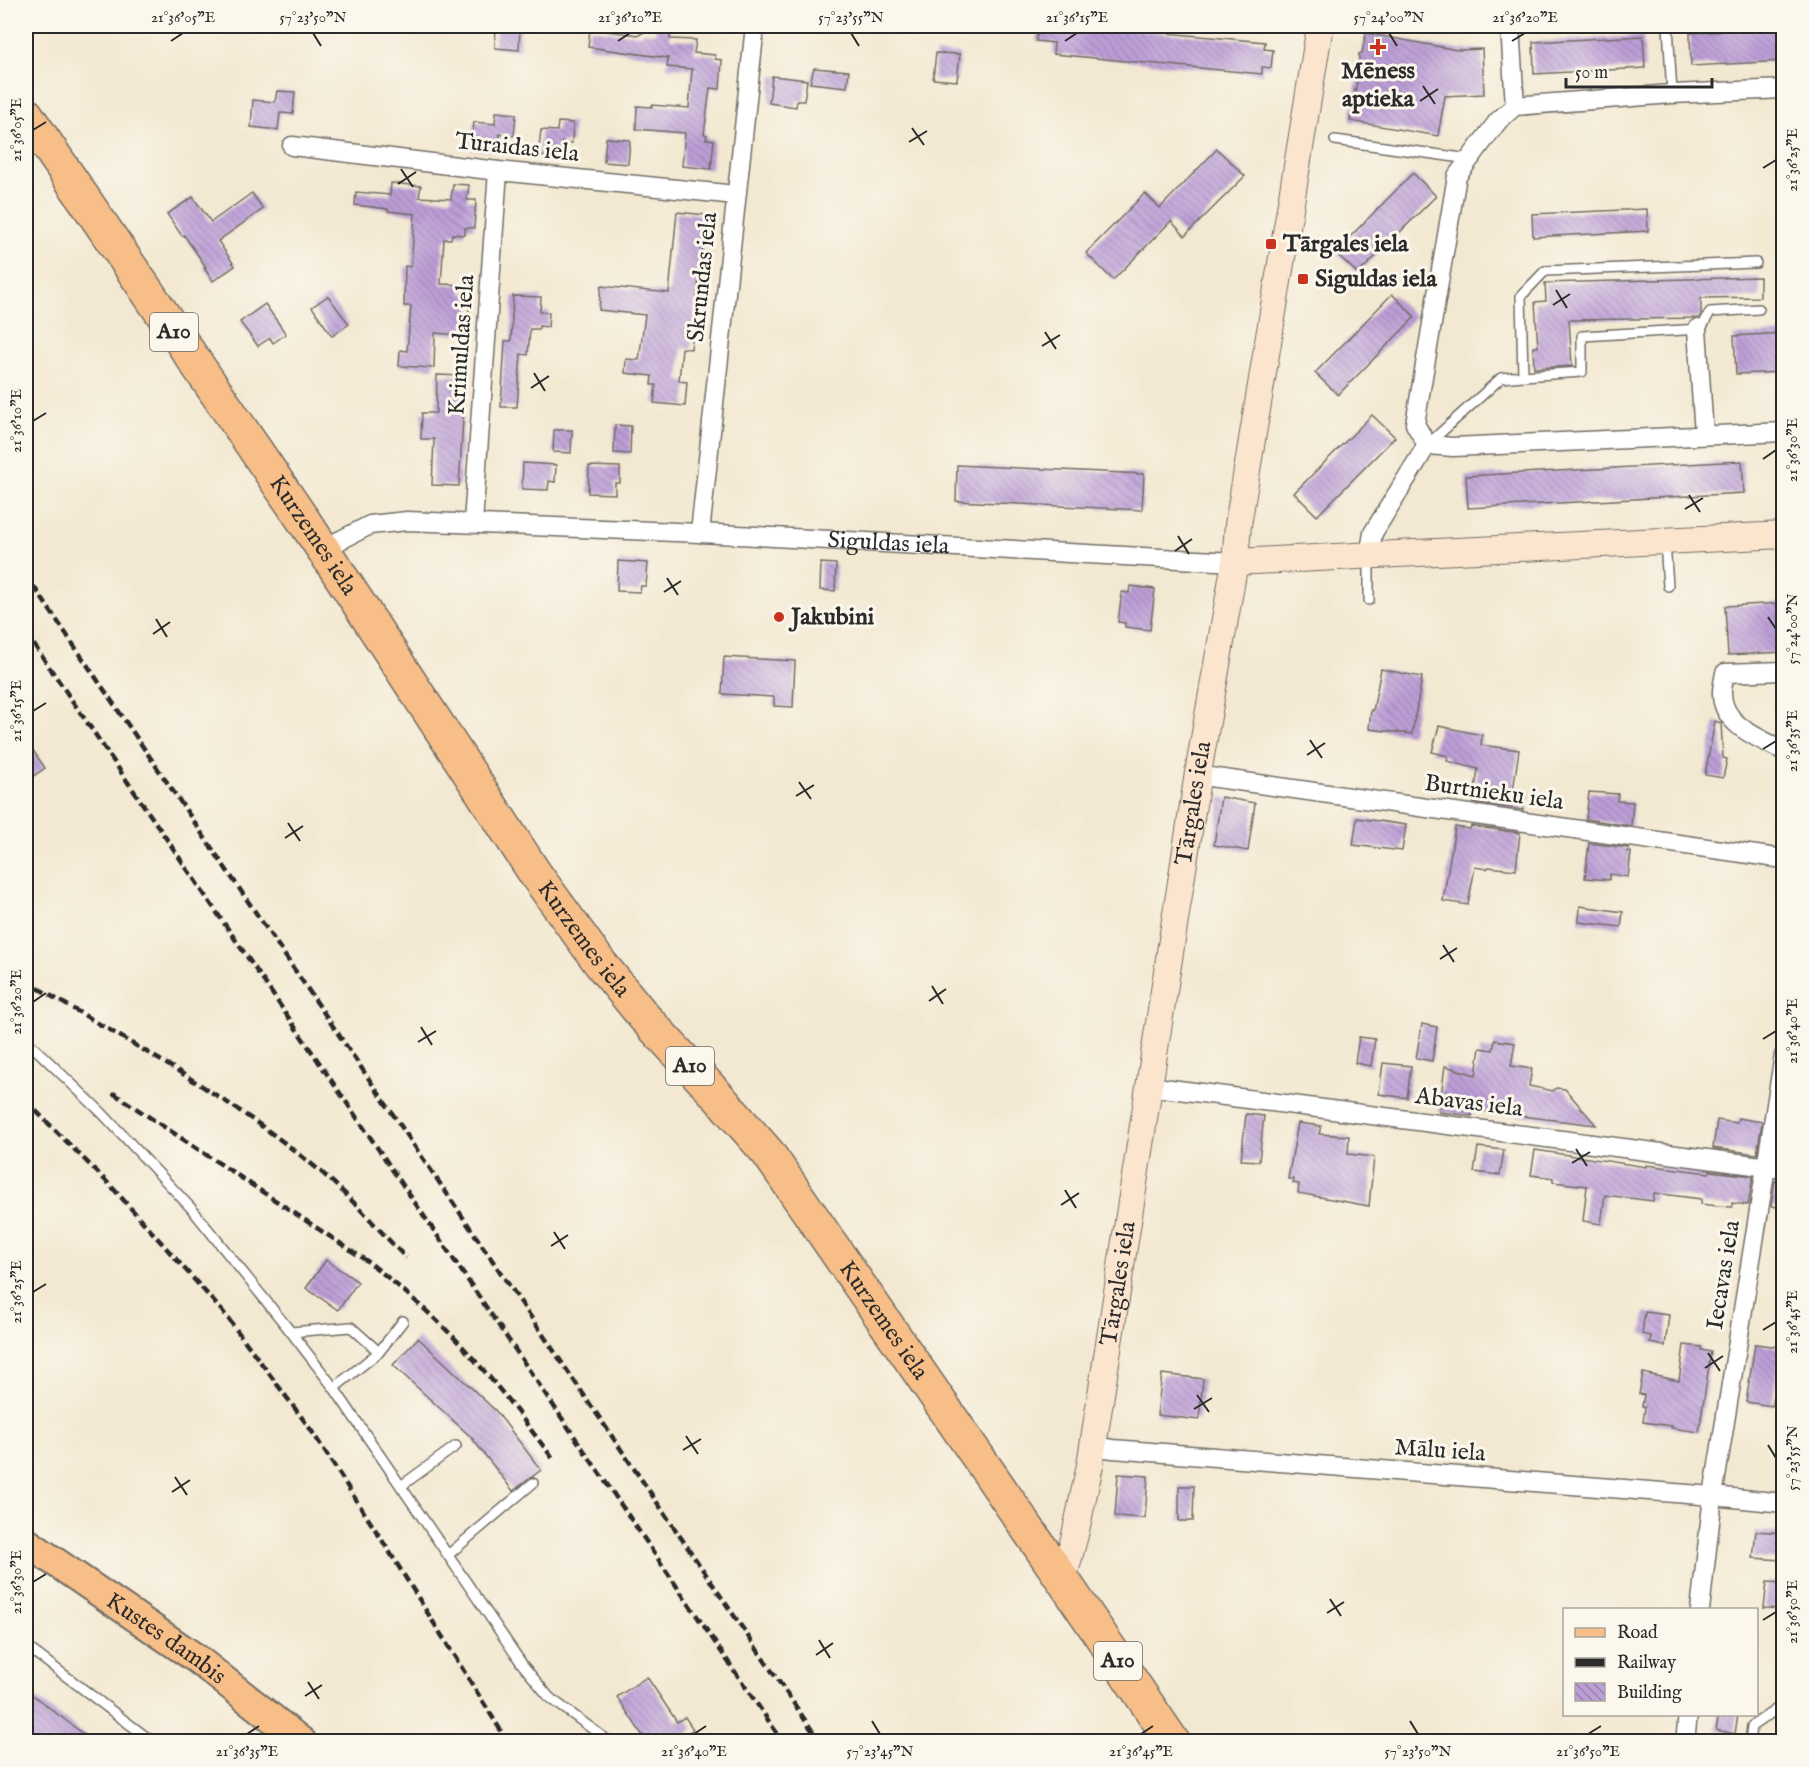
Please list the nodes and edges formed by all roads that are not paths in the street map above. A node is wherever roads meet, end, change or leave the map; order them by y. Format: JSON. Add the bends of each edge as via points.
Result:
{"nodes":[{"id":1,"x":755,"y":26,"type":"edge"},
{"id":2,"x":1320,"y":26,"type":"edge"},
{"id":3,"x":1510,"y":26,"type":"edge"},
{"id":4,"x":1668,"y":26,"type":"edge"},
{"id":5,"x":1784,"y":88,"type":"edge"},
{"id":6,"x":1672,"y":94,"type":"junction"},
{"id":7,"x":1515,"y":106,"type":"junction"},
{"id":8,"x":26,"y":114,"type":"edge"},
{"id":9,"x":1335,"y":140,"type":"dead end"},
{"id":10,"x":292,"y":146,"type":"dead end"},
{"id":11,"x":1469,"y":159,"type":"junction"},
{"id":12,"x":498,"y":171,"type":"junction"},
{"id":13,"x":736,"y":195,"type":"junction"},
{"id":14,"x":1756,"y":263,"type":"dead end"},
{"id":15,"x":1759,"y":309,"type":"dead end"},
{"id":16,"x":1697,"y":329,"type":"junction"},
{"id":17,"x":1523,"y":376,"type":"junction"},
{"id":18,"x":1784,"y":432,"type":"edge"},
{"id":19,"x":1704,"y":435,"type":"junction"},
{"id":20,"x":1427,"y":445,"type":"junction"},
{"id":21,"x":473,"y":523,"type":"junction"},
{"id":22,"x":700,"y":533,"type":"junction"},
{"id":23,"x":1784,"y":535,"type":"edge"},
{"id":24,"x":1665,"y":540,"type":"junction"},
{"id":25,"x":323,"y":549,"type":"junction"},
{"id":26,"x":1369,"y":556,"type":"junction"},
{"id":27,"x":1235,"y":562,"type":"junction"},
{"id":28,"x":1668,"y":586,"type":"dead end"},
{"id":29,"x":1369,"y":600,"type":"dead end"},
{"id":30,"x":1784,"y":671,"type":"edge"},
{"id":31,"x":1784,"y":751,"type":"edge"},
{"id":32,"x":1198,"y":773,"type":"junction"},
{"id":33,"x":1784,"y":859,"type":"edge"},
{"id":34,"x":26,"y":1040,"type":"edge"},
{"id":35,"x":1784,"y":1056,"type":"edge"},
{"id":36,"x":1148,"y":1086,"type":"junction"},
{"id":37,"x":1775,"y":1168,"type":"edge"},
{"id":38,"x":403,"y":1321,"type":"dead end"},
{"id":39,"x":291,"y":1332,"type":"junction"},
{"id":40,"x":379,"y":1352,"type":"junction"},
{"id":41,"x":334,"y":1388,"type":"junction"},
{"id":42,"x":456,"y":1446,"type":"dead end"},
{"id":43,"x":1093,"y":1446,"type":"junction"},
{"id":44,"x":532,"y":1483,"type":"dead end"},
{"id":45,"x":401,"y":1486,"type":"junction"},
{"id":46,"x":1713,"y":1496,"type":"junction"},
{"id":47,"x":1784,"y":1503,"type":"edge"},
{"id":48,"x":26,"y":1542,"type":"edge"},
{"id":49,"x":448,"y":1555,"type":"junction"},
{"id":50,"x":1063,"y":1580,"type":"junction"},
{"id":51,"x":1700,"y":1608,"type":"edge"},
{"id":52,"x":26,"y":1646,"type":"edge"},
{"id":53,"x":1784,"y":1704,"type":"edge"},
{"id":54,"x":1688,"y":1716,"type":"edge"},
{"id":55,"x":153,"y":1742,"type":"edge"},
{"id":56,"x":302,"y":1742,"type":"edge"},
{"id":57,"x":610,"y":1742,"type":"edge"},
{"id":58,"x":1173,"y":1742,"type":"edge"},
{"id":59,"x":1685,"y":1742,"type":"edge"},
{"id":60,"x":1750,"y":1742,"type":"edge"}],
"edges":[{"from":1,"to":13,"type":"street","name":"Skrundas iela"},
{"from":2,"to":27,"type":"street","name":"Tārgales iela"},
{"from":3,"to":7,"type":"street"},
{"from":4,"to":6,"type":"lane"},
{"from":5,"to":6,"type":"street"},
{"from":6,"to":7,"type":"street"},
{"from":7,"to":11,"type":"street","via":[[1498,121]]},
{"from":8,"to":25,"type":"highway","name":"Kurzemes iela","number":"A10"},
{"from":9,"to":11,"type":"lane"},
{"from":10,"to":12,"type":"street","name":"Turaidas iela"},
{"from":11,"to":20,"type":"street","via":[[1456,176],[1414,424]]},
{"from":12,"to":13,"type":"street","name":"Turaidas iela"},
{"from":12,"to":21,"type":"street","name":"Krimuldas iela"},
{"from":13,"to":22,"type":"street","name":"Skrundas iela"},
{"from":14,"to":17,"type":"lane","via":[[1545,271],[1521,296]]},
{"from":15,"to":16,"type":"lane","via":[[1710,312],[1701,329]]},
{"from":16,"to":17,"type":"lane","via":[[1582,336],[1582,372]]},
{"from":16,"to":19,"type":"street"},
{"from":17,"to":20,"type":"lane","via":[[1501,378]]},
{"from":18,"to":19,"type":"street"},
{"from":19,"to":20,"type":"street"},
{"from":20,"to":26,"type":"street","via":[[1373,533]]},
{"from":21,"to":22,"type":"street","name":"Siguldas iela"},
{"from":21,"to":25,"type":"street","name":"Siguldas iela","via":[[407,520],[370,525]]},
{"from":22,"to":27,"type":"street","name":"Siguldas iela"},
{"from":23,"to":24,"type":"street","name":"Siguldas iela"},
{"from":24,"to":26,"type":"street","name":"Siguldas iela"},
{"from":24,"to":28,"type":"lane"},
{"from":25,"to":50,"type":"highway","name":"Kurzemes iela","number":"A10","via":[[536,875],[645,1018],[768,1153]]},
{"from":26,"to":27,"type":"street","name":"Siguldas iela"},
{"from":26,"to":29,"type":"lane"},
{"from":27,"to":32,"type":"street","name":"Tārgales iela"},
{"from":30,"to":31,"type":"street","via":[[1725,673],[1722,694],[1726,713],[1739,726]]},
{"from":32,"to":33,"type":"street","name":"Burtnieku iela"},
{"from":32,"to":36,"type":"street","name":"Tārgales iela"},
{"from":34,"to":39,"type":"lane","via":[[102,1113],[191,1208]]},
{"from":35,"to":37,"type":"street","name":"Iecavas iela"},
{"from":36,"to":37,"type":"street","name":"Abavas iela"},
{"from":36,"to":43,"type":"street","name":"Tārgales iela"},
{"from":37,"to":46,"type":"street","name":"Iecavas iela"},
{"from":38,"to":40,"type":"lane"},
{"from":39,"to":40,"type":"lane","via":[[351,1327]]},
{"from":39,"to":41,"type":"lane"},
{"from":40,"to":41,"type":"lane"},
{"from":41,"to":45,"type":"lane"},
{"from":42,"to":45,"type":"lane"},
{"from":43,"to":46,"type":"street","name":"Mālu iela"},
{"from":43,"to":50,"type":"street","name":"Tārgales iela"},
{"from":44,"to":49,"type":"lane"},
{"from":45,"to":49,"type":"lane"},
{"from":46,"to":47,"type":"street","name":"Mālu iela"},
{"from":46,"to":51,"type":"street","name":"Iecavas iela"},
{"from":48,"to":56,"type":"main road","name":"Kustes dambis","via":[[197,1659]]},
{"from":49,"to":57,"type":"lane","via":[[549,1697]]},
{"from":50,"to":58,"type":"highway","name":"Kurzemes iela","number":"A10"},
{"from":52,"to":55,"type":"lane"},
{"from":53,"to":60,"type":"lane","via":[[1752,1726]]},
{"from":54,"to":59,"type":"street"}]}
